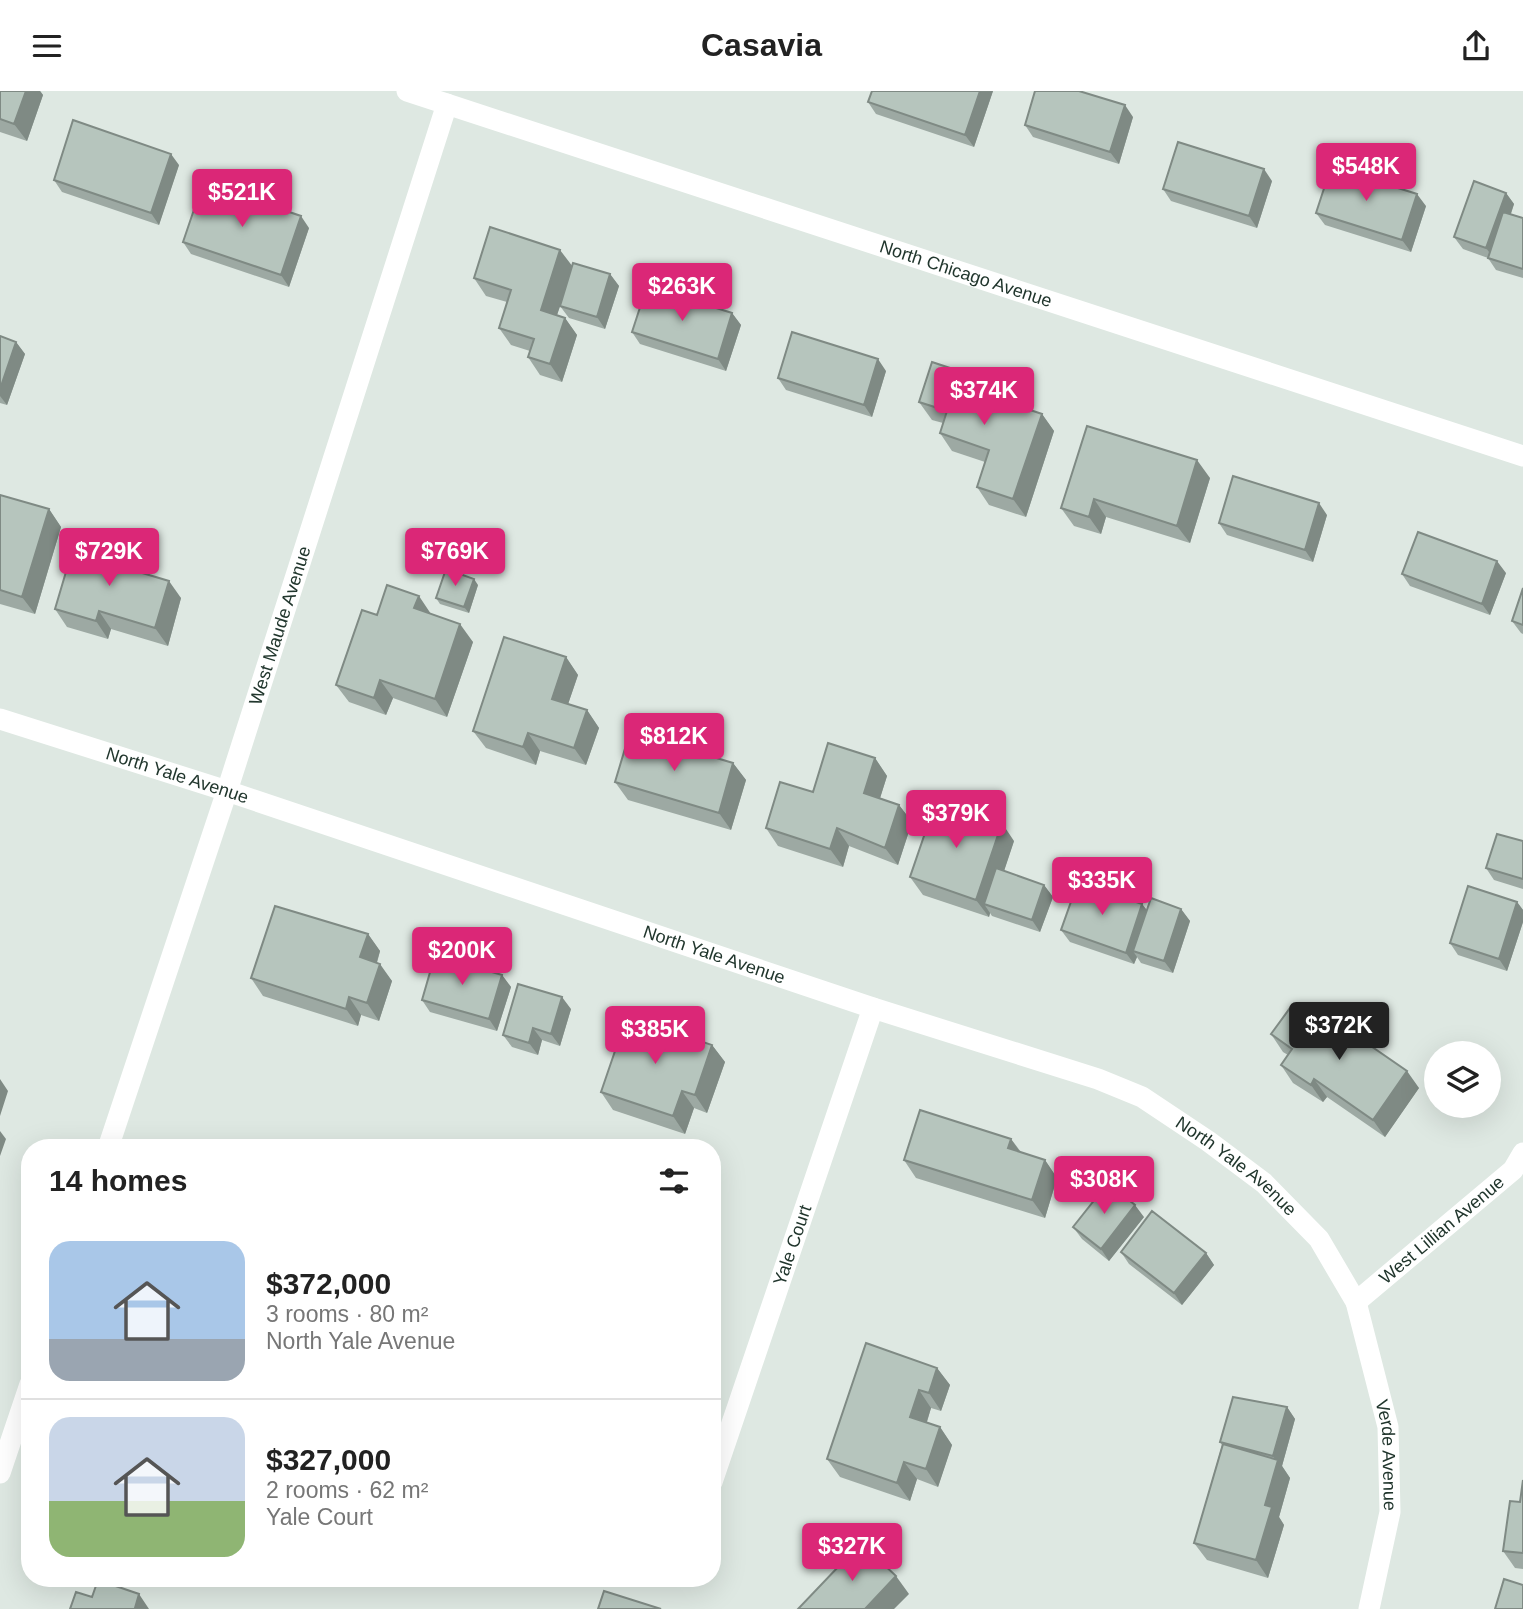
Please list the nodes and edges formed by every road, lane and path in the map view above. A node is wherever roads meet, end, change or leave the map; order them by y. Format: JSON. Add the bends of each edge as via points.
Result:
{"nodes":[{"id":1,"x":407,"y":91,"type":"edge"},
{"id":2,"x":447,"y":104,"type":"junction"},
{"id":3,"x":1523,"y":456,"type":"edge"},
{"id":4,"x":0,"y":719,"type":"edge"},
{"id":5,"x":227,"y":791,"type":"junction"},
{"id":6,"x":873,"y":1008,"type":"junction"},
{"id":7,"x":111,"y":1139,"type":"edge"},
{"id":8,"x":1523,"y":1153,"type":"edge"},
{"id":9,"x":1356,"y":1302,"type":"junction"},
{"id":10,"x":21,"y":1411,"type":"edge"},
{"id":11,"x":721,"y":1456,"type":"edge"},
{"id":12,"x":0,"y":1473,"type":"edge"},
{"id":13,"x":1369,"y":1609,"type":"edge"}],
"edges":[{"from":1,"to":2,"type":"street","name":"North Chicago Avenue"},
{"from":2,"to":3,"type":"street","name":"North Chicago Avenue"},
{"from":2,"to":5,"type":"street","name":"West Maude Avenue"},
{"from":4,"to":5,"type":"street","name":"North Yale Avenue"},
{"from":5,"to":6,"type":"street","name":"North Yale Avenue"},
{"from":5,"to":7,"type":"street","name":"West Maude Avenue"},
{"from":6,"to":9,"type":"street","name":"North Yale Avenue","via":[[1142,1097],[1264,1183],[1319,1239]]},
{"from":6,"to":11,"type":"street","name":"Yale Court"},
{"from":8,"to":9,"type":"street","name":"West Lillian Avenue","via":[[1513,1170]]},
{"from":9,"to":13,"type":"street","name":"Verde Avenue","via":[[1388,1427],[1390,1512]]},
{"from":10,"to":12,"type":"street"}]}
